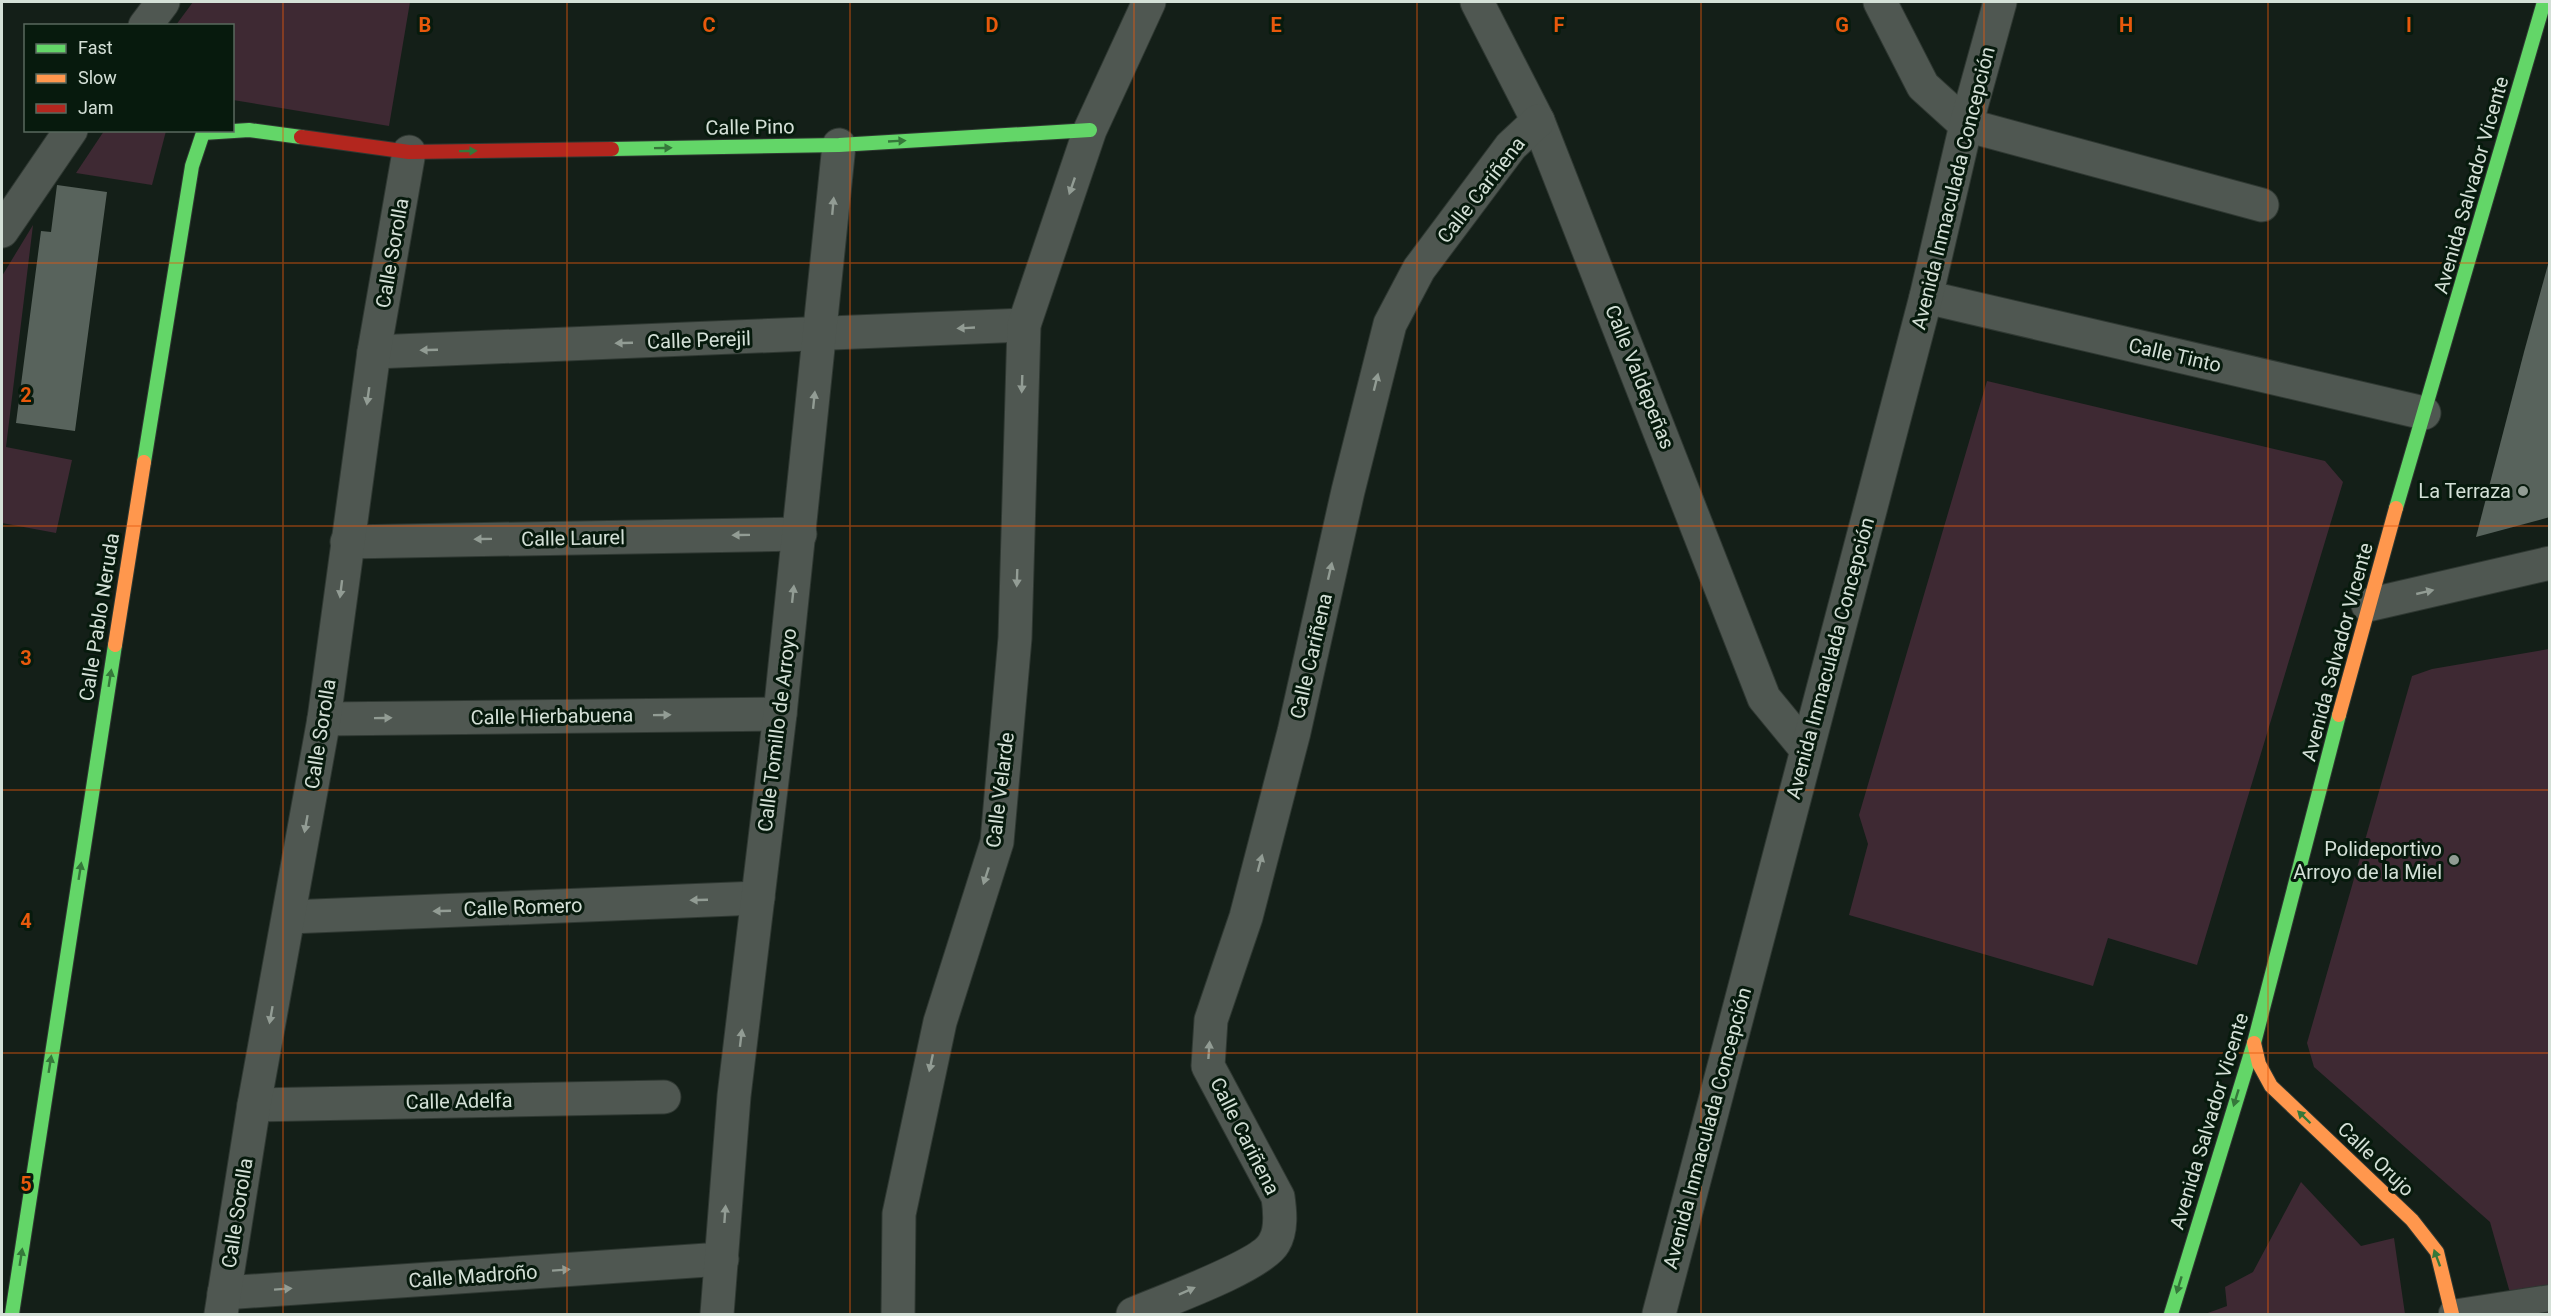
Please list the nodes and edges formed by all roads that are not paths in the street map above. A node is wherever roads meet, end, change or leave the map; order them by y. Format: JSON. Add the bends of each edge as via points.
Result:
{"nodes":[{"id":1,"x":163,"y":2,"type":"edge"},
{"id":2,"x":1149,"y":2,"type":"edge"},
{"id":3,"x":1476,"y":2,"type":"edge"},
{"id":4,"x":1880,"y":2,"type":"edge"},
{"id":5,"x":2000,"y":2,"type":"edge"},
{"id":6,"x":2544,"y":2,"type":"edge"},
{"id":7,"x":147,"y":24,"type":"edge"},
{"id":8,"x":2541,"y":44,"type":"edge"},
{"id":9,"x":1538,"y":122,"type":"junction"},
{"id":10,"x":1966,"y":125,"type":"junction"},
{"id":11,"x":1090,"y":130,"type":"junction"},
{"id":12,"x":234,"y":131,"type":"edge"},
{"id":13,"x":70,"y":132,"type":"edge"},
{"id":14,"x":226,"y":132,"type":"edge"},
{"id":15,"x":839,"y":144,"type":"junction"},
{"id":16,"x":409,"y":152,"type":"junction"},
{"id":17,"x":2262,"y":205,"type":"dead end"},
{"id":18,"x":2,"y":231,"type":"edge"},
{"id":19,"x":1926,"y":297,"type":"junction"},
{"id":20,"x":1024,"y":325,"type":"junction"},
{"id":21,"x":820,"y":335,"type":"junction"},
{"id":22,"x":374,"y":352,"type":"junction"},
{"id":23,"x":2424,"y":413,"type":"junction"},
{"id":24,"x":800,"y":534,"type":"junction"},
{"id":25,"x":346,"y":542,"type":"junction"},
{"id":26,"x":2550,"y":563,"type":"edge"},
{"id":27,"x":2368,"y":605,"type":"junction"},
{"id":28,"x":780,"y":714,"type":"junction"},
{"id":29,"x":324,"y":719,"type":"junction"},
{"id":30,"x":1806,"y":749,"type":"junction"},
{"id":31,"x":758,"y":898,"type":"junction"},
{"id":32,"x":289,"y":917,"type":"junction"},
{"id":33,"x":2254,"y":1043,"type":"junction"},
{"id":34,"x":664,"y":1097,"type":"dead end"},
{"id":35,"x":254,"y":1105,"type":"junction"},
{"id":36,"x":722,"y":1258,"type":"junction"},
{"id":37,"x":2550,"y":1298,"type":"edge"},
{"id":38,"x":223,"y":1304,"type":"edge"},
{"id":39,"x":12,"y":1314,"type":"edge"},
{"id":40,"x":717,"y":1314,"type":"edge"},
{"id":41,"x":898,"y":1314,"type":"edge"},
{"id":42,"x":1133,"y":1314,"type":"edge"},
{"id":43,"x":1659,"y":1314,"type":"edge"},
{"id":44,"x":2171,"y":1314,"type":"edge"},
{"id":45,"x":2452,"y":1314,"type":"edge"}],
"edges":[{"from":1,"to":7,"type":"street"},
{"from":2,"to":11,"type":"street"},
{"from":3,"to":9,"type":"street","name":"Calle Valdepeñas"},
{"from":4,"to":10,"type":"street","via":[[1923,86]]},
{"from":5,"to":10,"type":"street","name":"Avenida Inmaculada Concepción"},
{"from":6,"to":8,"type":"street","name":"Avenida Salvador Vicente"},
{"from":8,"to":23,"type":"street","name":"Avenida Salvador Vicente"},
{"from":9,"to":30,"type":"street","name":"Calle Valdepeñas","via":[[1764,698]]},
{"from":42,"to":9,"type":"street","name":"Calle Cariñena","one_way":true,"via":[[1254,1261],[1274,1244],[1280,1217],[1278,1197],[1208,1066],[1211,1020],[1246,917],[1294,732],[1390,324],[1419,269],[1511,146]]},
{"from":10,"to":17,"type":"street"},
{"from":10,"to":19,"type":"street","name":"Avenida Inmaculada Concepción"},
{"from":15,"to":11,"type":"street","name":"Calle Pino","one_way":true},
{"from":11,"to":20,"type":"street","name":"Calle Velarde","one_way":true},
{"from":12,"to":16,"type":"street","name":"Calle Pablo Neruda","one_way":true,"via":[[249,130]]},
{"from":13,"to":18,"type":"street"},
{"from":39,"to":14,"type":"street","name":"Calle Pablo Neruda","one_way":true,"via":[[192,166],[203,134]]},
{"from":16,"to":15,"type":"street","name":"Calle Pino","one_way":true},
{"from":21,"to":15,"type":"street","name":"Calle Tomillo de Arroyo","one_way":true},
{"from":16,"to":22,"type":"street","name":"Calle Sorolla"},
{"from":19,"to":23,"type":"street","name":"Calle Tinto"},
{"from":19,"to":30,"type":"street","name":"Avenida Inmaculada Concepción"},
{"from":20,"to":21,"type":"street","name":"Calle Perejil","one_way":true},
{"from":20,"to":41,"type":"street","name":"Calle Velarde","one_way":true,"via":[[1015,638],[997,842],[940,1022],[899,1214]]},
{"from":21,"to":22,"type":"street","name":"Calle Perejil","one_way":true},
{"from":24,"to":21,"type":"street","name":"Calle Tomillo de Arroyo","one_way":true},
{"from":22,"to":25,"type":"street","name":"Calle Sorolla","one_way":true},
{"from":23,"to":27,"type":"street","name":"Avenida Salvador Vicente"},
{"from":24,"to":25,"type":"street","name":"Calle Laurel","one_way":true},
{"from":28,"to":24,"type":"street","name":"Calle Tomillo de Arroyo","one_way":true},
{"from":25,"to":29,"type":"street","name":"Calle Sorolla","one_way":true},
{"from":27,"to":26,"type":"street","one_way":true},
{"from":27,"to":33,"type":"street","name":"Avenida Salvador Vicente"},
{"from":29,"to":28,"type":"street","name":"Calle Hierbabuena","one_way":true},
{"from":28,"to":31,"type":"street","name":"Calle Tomillo de Arroyo"},
{"from":29,"to":32,"type":"street","name":"Calle Sorolla","one_way":true},
{"from":30,"to":43,"type":"street","name":"Avenida Inmaculada Concepción"},
{"from":31,"to":32,"type":"street","name":"Calle Romero","one_way":true},
{"from":36,"to":31,"type":"street","name":"Calle Tomillo de Arroyo","one_way":true,"via":[[734,1096]]},
{"from":32,"to":35,"type":"street","name":"Calle Sorolla","one_way":true},
{"from":33,"to":44,"type":"street","name":"Avenida Salvador Vicente","one_way":true},
{"from":45,"to":33,"type":"street","name":"Calle Orujo","one_way":true,"via":[[2437,1252],[2412,1220],[2271,1086],[2259,1064]]},
{"from":34,"to":35,"type":"street","name":"Calle Adelfa"},
{"from":35,"to":38,"type":"street","name":"Calle Sorolla"},
{"from":38,"to":36,"type":"street","name":"Calle Madroño","one_way":true},
{"from":36,"to":40,"type":"street","name":"Calle Tomillo de Arroyo"},
{"from":37,"to":45,"type":"lane"}]}
